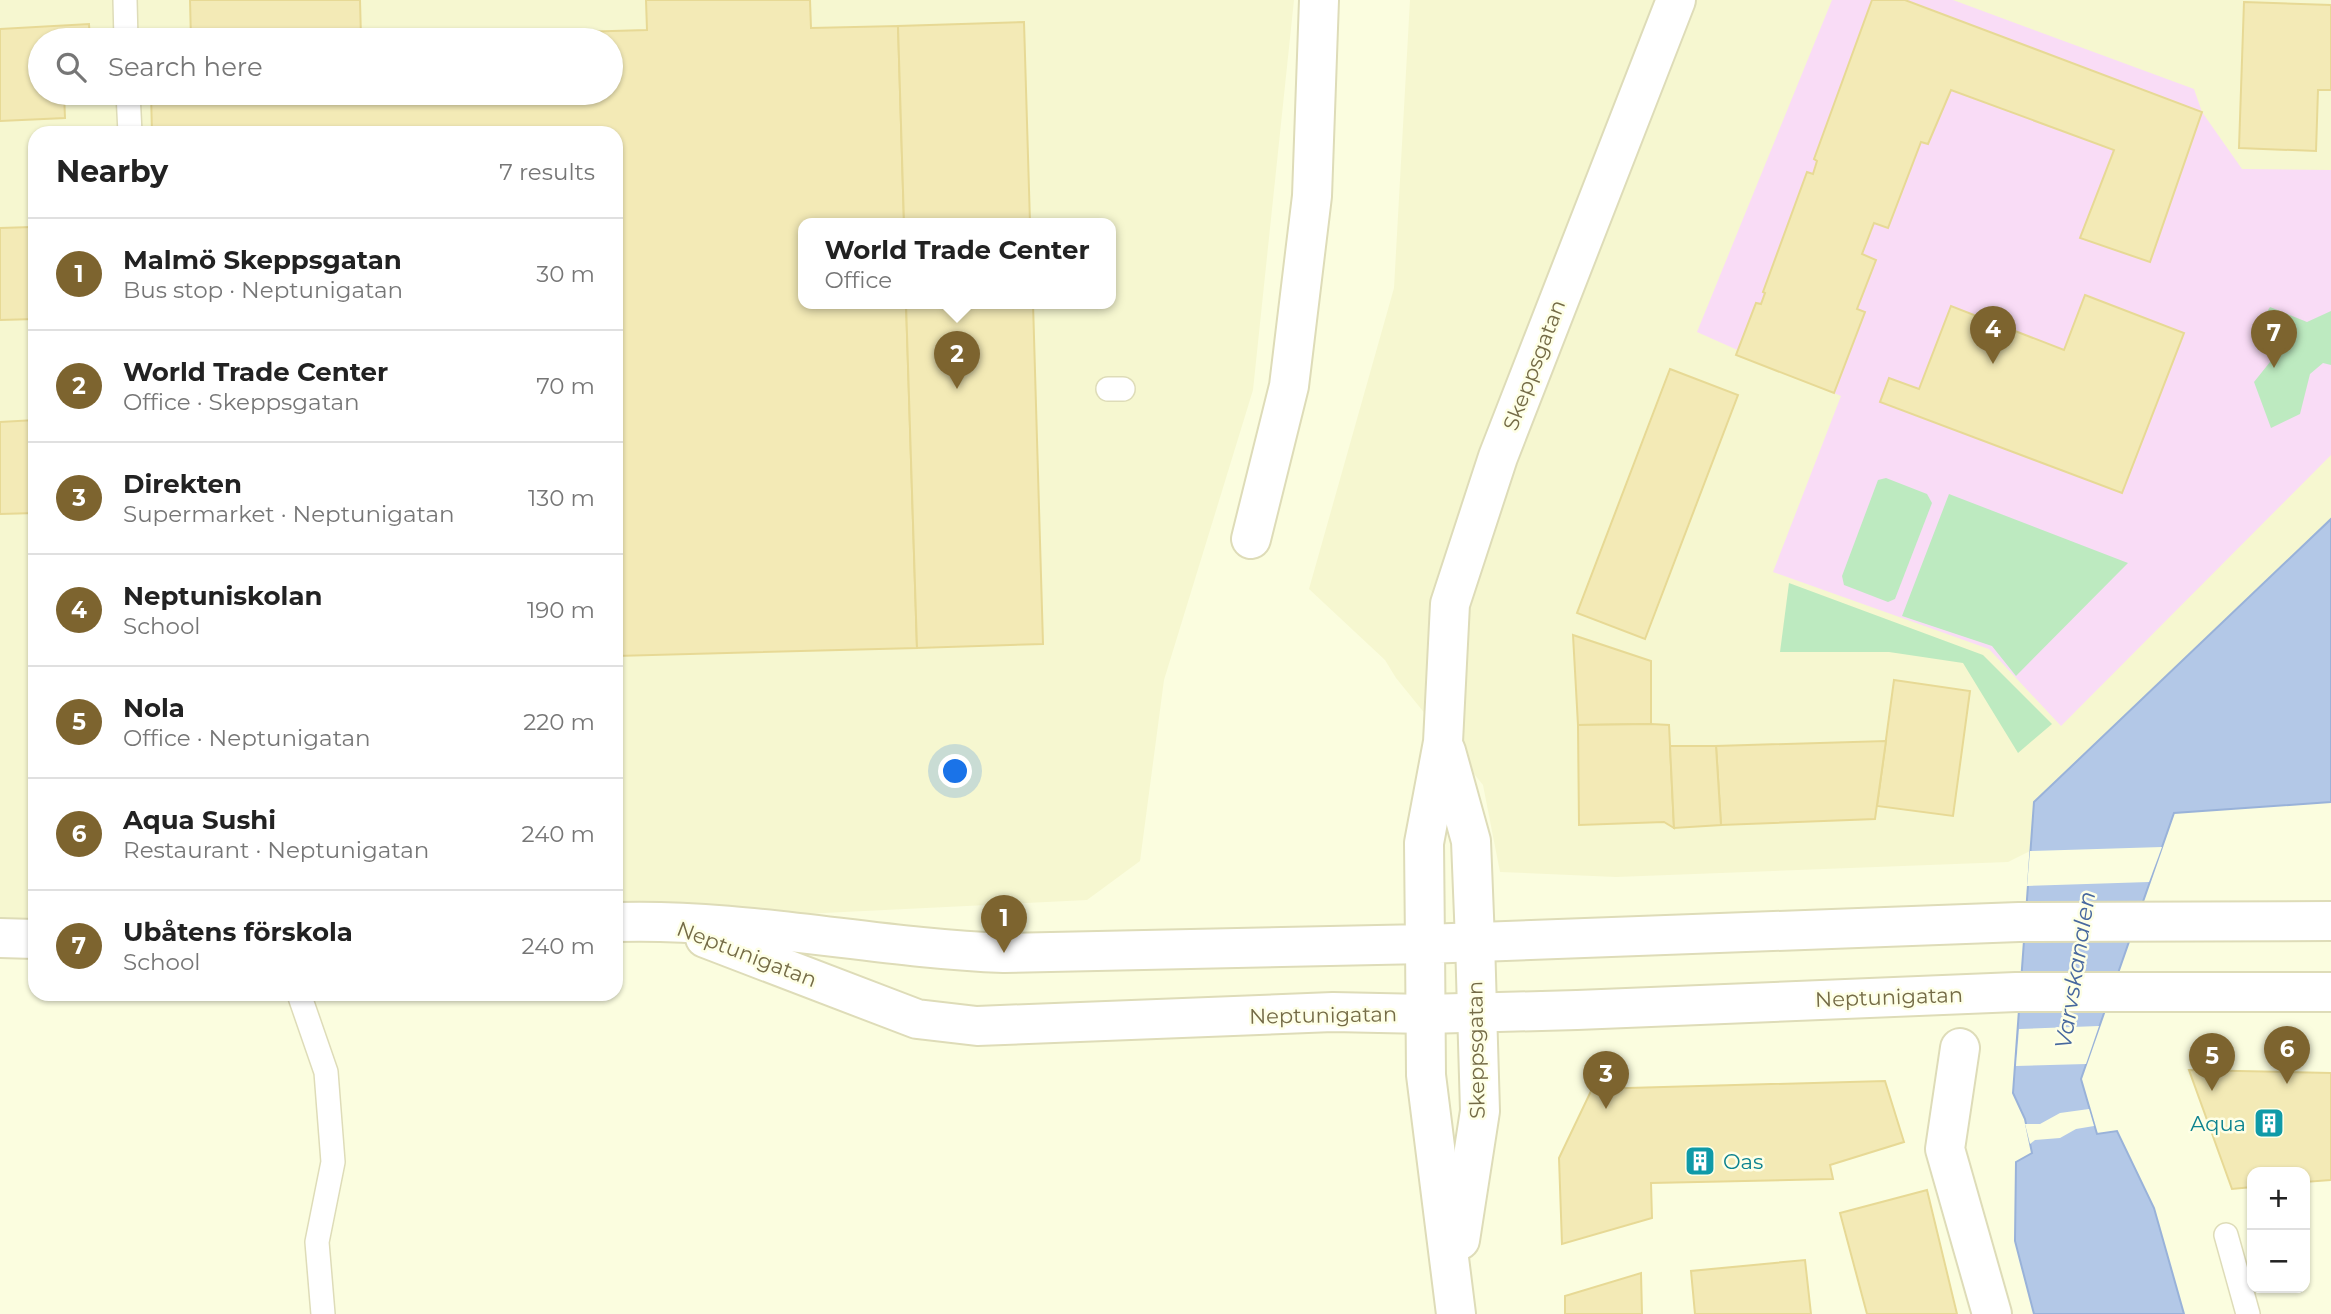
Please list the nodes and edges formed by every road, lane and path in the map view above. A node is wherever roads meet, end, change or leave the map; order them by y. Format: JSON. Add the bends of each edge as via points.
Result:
{"nodes":[{"id":1,"x":125,"y":0,"type":"edge"},
{"id":2,"x":1319,"y":0,"type":"edge"},
{"id":3,"x":1675,"y":0,"type":"edge"},
{"id":4,"x":126,"y":28,"type":"edge"},
{"id":5,"x":129,"y":105,"type":"edge"},
{"id":6,"x":130,"y":126,"type":"edge"},
{"id":7,"x":1251,"y":539,"type":"dead end"},
{"id":8,"x":1443,"y":742,"type":"junction"},
{"id":9,"x":661,"y":921,"type":"junction"},
{"id":10,"x":2331,"y":921,"type":"edge"},
{"id":11,"x":623,"y":922,"type":"edge"},
{"id":12,"x":0,"y":938,"type":"edge"},
{"id":13,"x":28,"y":939,"type":"edge"},
{"id":14,"x":1475,"y":941,"type":"junction"},
{"id":15,"x":1425,"y":944,"type":"junction"},
{"id":16,"x":2331,"y":992,"type":"edge"},
{"id":17,"x":301,"y":1001,"type":"edge"},
{"id":18,"x":1476,"y":1013,"type":"junction"},
{"id":19,"x":1426,"y":1014,"type":"junction"},
{"id":20,"x":1961,"y":1048,"type":"dead end"},
{"id":21,"x":2226,"y":1235,"type":"dead end"},
{"id":22,"x":1455,"y":1299,"type":"edge"},
{"id":23,"x":323,"y":1314,"type":"edge"},
{"id":24,"x":1992,"y":1314,"type":"edge"},
{"id":25,"x":2248,"y":1314,"type":"edge"}],
"edges":[{"from":1,"to":4,"type":"lane"},
{"from":2,"to":7,"type":"street","via":[[1312,196],[1289,386]]},
{"from":3,"to":8,"type":"street","name":"Skeppsgatan","via":[[1498,457],[1450,604]]},
{"from":5,"to":6,"type":"lane"},
{"from":8,"to":14,"type":"street","name":"Skeppsgatan","via":[[1471,841]]},
{"from":8,"to":15,"type":"street","name":"Skeppsgatan","via":[[1424,843]]},
{"from":9,"to":11,"type":"street"},
{"from":9,"to":15,"type":"street","name":"Neptunigatan","via":[[1004,953]]},
{"from":9,"to":19,"type":"street","name":"Neptunigatan","via":[[917,1019],[976,1026],[1333,1012]]},
{"from":10,"to":14,"type":"street","name":"Neptunigatan","via":[[2019,922]]},
{"from":12,"to":13,"type":"street"},
{"from":14,"to":15,"type":"street","name":"Neptunigatan"},
{"from":14,"to":18,"type":"street","name":"Skeppsgatan"},
{"from":15,"to":19,"type":"street","name":"Skeppsgatan"},
{"from":16,"to":18,"type":"street","name":"Neptunigatan","via":[[2016,992]]},
{"from":17,"to":23,"type":"lane","via":[[326,1072],[333,1162],[317,1242]]},
{"from":18,"to":19,"type":"street","name":"Neptunigatan"},
{"from":18,"to":22,"type":"street","name":"Skeppsgatan","via":[[1480,1111]]},
{"from":19,"to":22,"type":"street","name":"Skeppsgatan","via":[[1426,1075]]},
{"from":20,"to":24,"type":"street","via":[[1945,1149]]},
{"from":21,"to":25,"type":"lane"}]}
